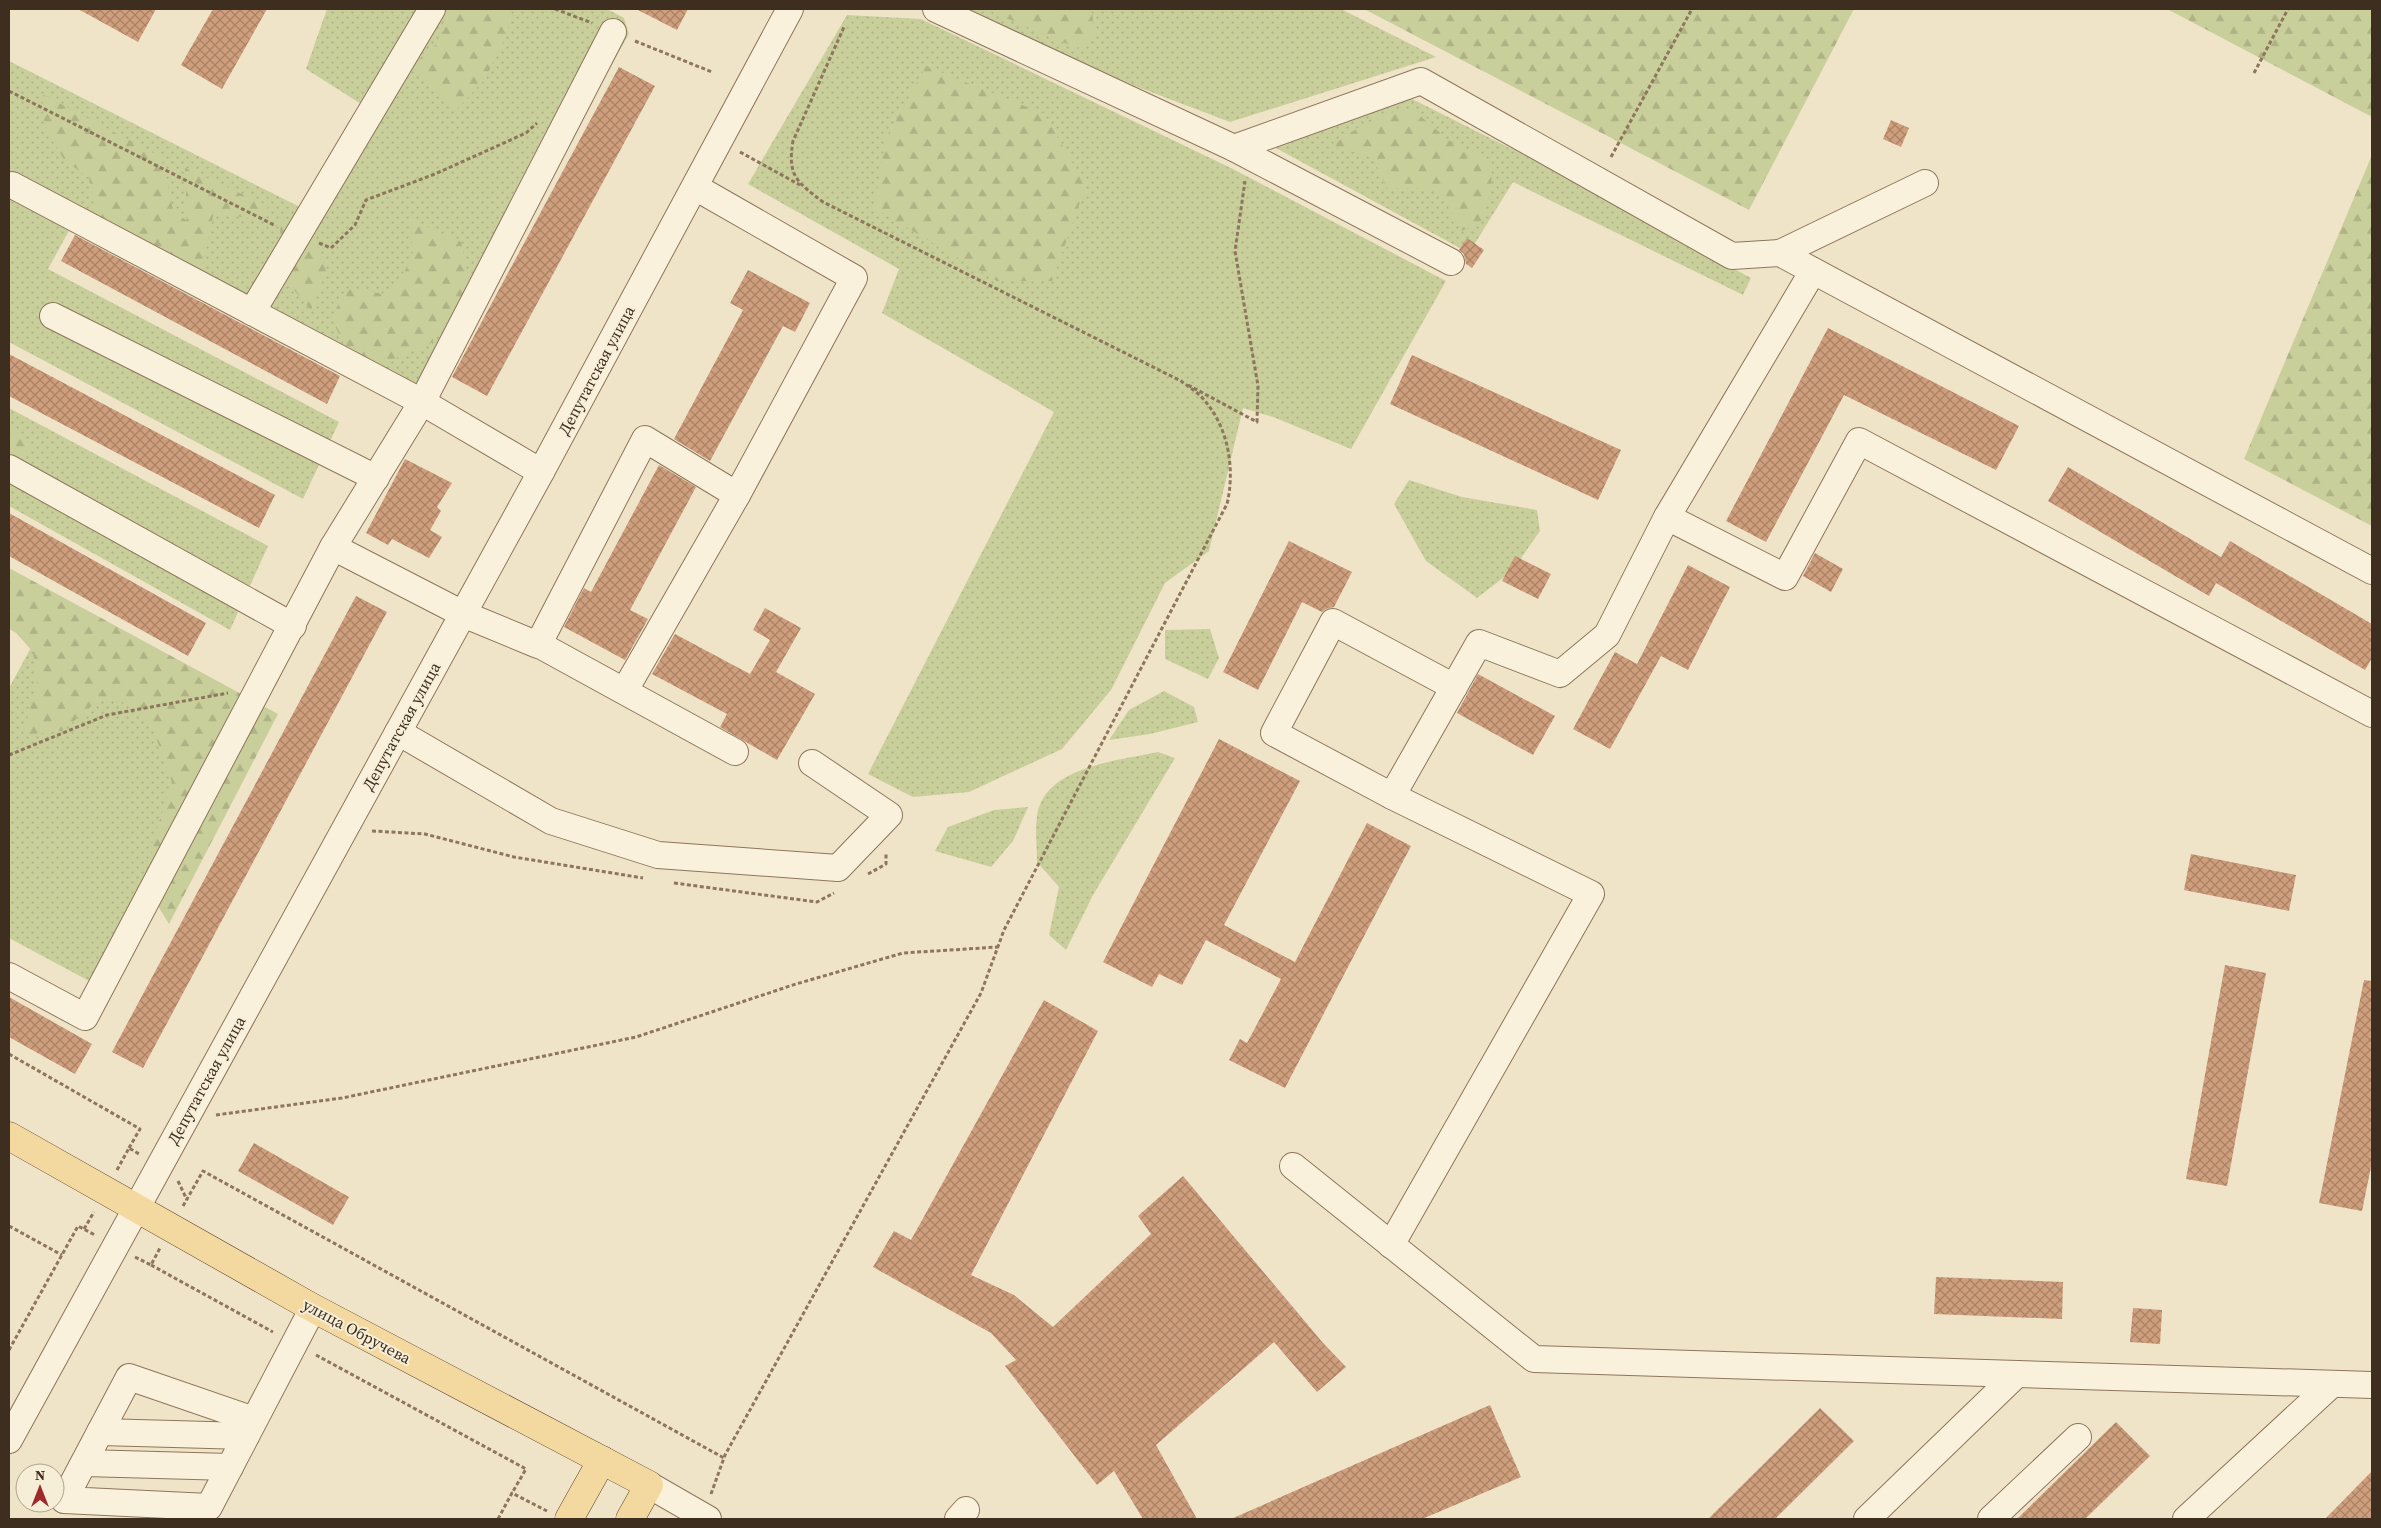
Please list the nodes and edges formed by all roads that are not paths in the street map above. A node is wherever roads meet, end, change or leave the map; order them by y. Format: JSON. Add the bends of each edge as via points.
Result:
{"nodes":[{"id":1,"x":432,"y":9,"type":"edge"},
{"id":2,"x":790,"y":9,"type":"edge"},
{"id":3,"x":936,"y":9,"type":"edge"},
{"id":4,"x":613,"y":32,"type":"dead end"},
{"id":5,"x":1241,"y":152,"type":"junction"},
{"id":6,"x":1925,"y":183,"type":"dead end"},
{"id":7,"x":12,"y":185,"type":"dead end"},
{"id":8,"x":695,"y":187,"type":"junction"},
{"id":9,"x":1780,"y":253,"type":"junction"},
{"id":10,"x":1451,"y":262,"type":"dead end"},
{"id":11,"x":1813,"y":271,"type":"junction"},
{"id":12,"x":252,"y":312,"type":"junction"},
{"id":13,"x":53,"y":316,"type":"dead end"},
{"id":14,"x":422,"y":402,"type":"junction"},
{"id":15,"x":9,"y":468,"type":"edge"},
{"id":16,"x":541,"y":472,"type":"junction"},
{"id":17,"x":376,"y":478,"type":"junction"},
{"id":18,"x":737,"y":495,"type":"junction"},
{"id":19,"x":1667,"y":517,"type":"junction"},
{"id":20,"x":333,"y":547,"type":"junction"},
{"id":21,"x":2372,"y":571,"type":"edge"},
{"id":22,"x":463,"y":614,"type":"junction"},
{"id":23,"x":293,"y":626,"type":"junction"},
{"id":24,"x":538,"y":644,"type":"junction"},
{"id":25,"x":1454,"y":687,"type":"junction"},
{"id":26,"x":625,"y":690,"type":"junction"},
{"id":27,"x":2372,"y":714,"type":"edge"},
{"id":28,"x":398,"y":732,"type":"junction"},
{"id":29,"x":735,"y":752,"type":"dead end"},
{"id":30,"x":812,"y":763,"type":"dead end"},
{"id":31,"x":1392,"y":796,"type":"junction"},
{"id":32,"x":9,"y":976,"type":"edge"},
{"id":33,"x":9,"y":1136,"type":"edge"},
{"id":34,"x":1293,"y":1166,"type":"dead end"},
{"id":35,"x":137,"y":1207,"type":"junction"},
{"id":36,"x":1391,"y":1245,"type":"junction"},
{"id":37,"x":312,"y":1308,"type":"junction"},
{"id":38,"x":2017,"y":1374,"type":"junction"},
{"id":39,"x":2332,"y":1384,"type":"junction"},
{"id":40,"x":2372,"y":1385,"type":"edge"},
{"id":41,"x":250,"y":1428,"type":"junction"},
{"id":42,"x":100,"y":1432,"type":"junction"},
{"id":43,"x":2078,"y":1437,"type":"dead end"},
{"id":44,"x":9,"y":1440,"type":"edge"},
{"id":45,"x":602,"y":1460,"type":"junction"},
{"id":46,"x":84,"y":1463,"type":"junction"},
{"id":47,"x":230,"y":1467,"type":"junction"},
{"id":48,"x":649,"y":1485,"type":"junction"},
{"id":49,"x":709,"y":1507,"type":"edge"},
{"id":50,"x":560,"y":1517,"type":"edge"},
{"id":51,"x":630,"y":1519,"type":"edge"},
{"id":52,"x":1867,"y":1519,"type":"edge"},
{"id":53,"x":1991,"y":1519,"type":"edge"},
{"id":54,"x":2186,"y":1519,"type":"edge"}],
"edges":[{"from":1,"to":12,"type":"street"},
{"from":2,"to":8,"type":"street","name":"Депутатская улица"},
{"from":3,"to":5,"type":"street"},
{"from":4,"to":14,"type":"street"},
{"from":5,"to":9,"type":"street","via":[[1421,82],[1732,256]]},
{"from":5,"to":10,"type":"street"},
{"from":6,"to":9,"type":"street"},
{"from":7,"to":12,"type":"street"},
{"from":8,"to":16,"type":"street","name":"Депутатская улица"},
{"from":8,"to":18,"type":"street","via":[[854,278]]},
{"from":9,"to":11,"type":"street"},
{"from":11,"to":19,"type":"street"},
{"from":11,"to":21,"type":"street"},
{"from":12,"to":14,"type":"street"},
{"from":13,"to":17,"type":"street"},
{"from":14,"to":16,"type":"street"},
{"from":14,"to":17,"type":"street"},
{"from":15,"to":23,"type":"street"},
{"from":16,"to":22,"type":"street","name":"Депутатская улица"},
{"from":17,"to":20,"type":"street"},
{"from":18,"to":24,"type":"street","via":[[645,439]]},
{"from":18,"to":26,"type":"street"},
{"from":19,"to":25,"type":"street","via":[[1607,635],[1560,674],[1478,643]]},
{"from":19,"to":27,"type":"street","via":[[1785,577],[1858,441]]},
{"from":20,"to":22,"type":"street"},
{"from":20,"to":23,"type":"street"},
{"from":22,"to":24,"type":"street"},
{"from":22,"to":28,"type":"street","name":"Депутатская улица"},
{"from":23,"to":32,"type":"street","via":[[85,1017]]},
{"from":24,"to":26,"type":"street"},
{"from":25,"to":31,"type":"street"},
{"from":25,"to":31,"type":"street","via":[[1333,622],[1274,733]]},
{"from":26,"to":29,"type":"street"},
{"from":28,"to":30,"type":"street","via":[[551,821],[658,855],[838,868],[889,815]]},
{"from":28,"to":35,"type":"street","name":"Депутатская улица"},
{"from":31,"to":36,"type":"street","via":[[1591,894]]},
{"from":33,"to":35,"type":"main road","name":"улица Обручева"},
{"from":34,"to":36,"type":"street"},
{"from":35,"to":37,"type":"main road","name":"улица Обручева"},
{"from":35,"to":44,"type":"street","name":"Депутатская улица"},
{"from":36,"to":38,"type":"street","via":[[1534,1359]]},
{"from":37,"to":41,"type":"street"},
{"from":37,"to":45,"type":"main road","name":"улица Обручева"},
{"from":38,"to":39,"type":"street"},
{"from":38,"to":52,"type":"street"},
{"from":39,"to":40,"type":"street"},
{"from":39,"to":54,"type":"street"},
{"from":41,"to":42,"type":"street"},
{"from":41,"to":42,"type":"street","via":[[129,1377]]},
{"from":41,"to":47,"type":"street"},
{"from":42,"to":46,"type":"street"},
{"from":43,"to":53,"type":"street"},
{"from":45,"to":48,"type":"main road","name":"улица Обручева"},
{"from":45,"to":50,"type":"main road"},
{"from":46,"to":47,"type":"street"},
{"from":46,"to":47,"type":"street","via":[[64,1500],[209,1507]]},
{"from":48,"to":49,"type":"street","name":"улица Обручева"},
{"from":48,"to":51,"type":"main road"}]}
